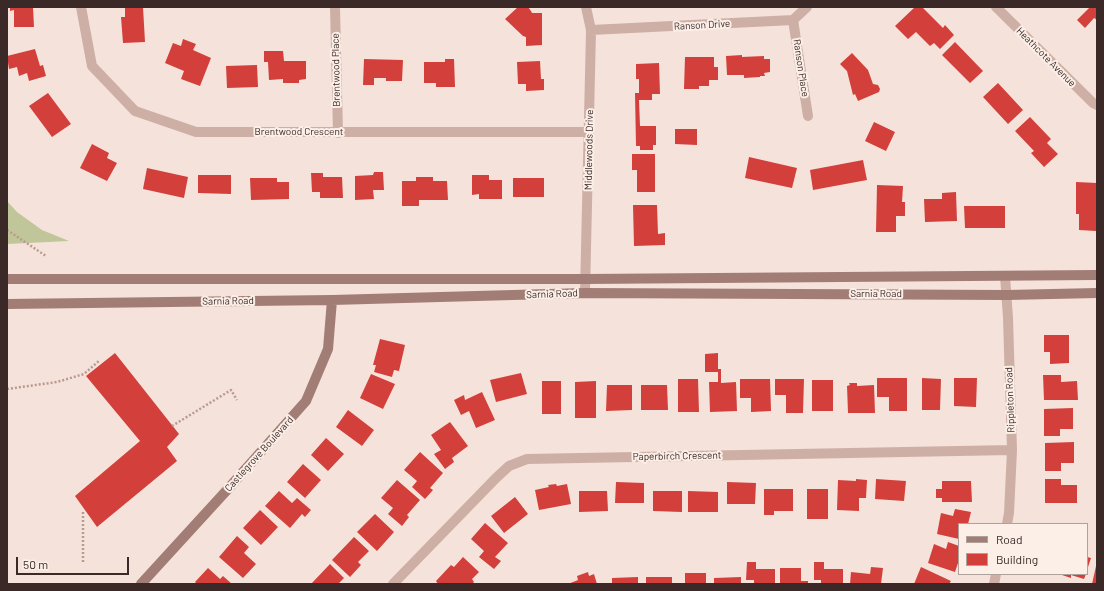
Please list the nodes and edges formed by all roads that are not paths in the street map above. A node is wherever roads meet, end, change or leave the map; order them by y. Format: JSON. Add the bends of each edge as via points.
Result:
{"nodes":[{"id":1,"x":81,"y":7,"type":"edge"},
{"id":2,"x":335,"y":7,"type":"edge"},
{"id":3,"x":586,"y":7,"type":"edge"},
{"id":4,"x":807,"y":7,"type":"edge"},
{"id":5,"x":996,"y":7,"type":"edge"},
{"id":6,"x":793,"y":20,"type":"junction"},
{"id":7,"x":591,"y":30,"type":"junction"},
{"id":8,"x":1097,"y":105,"type":"edge"},
{"id":9,"x":808,"y":116,"type":"dead end"},
{"id":10,"x":589,"y":132,"type":"junction"},
{"id":11,"x":338,"y":133,"type":"junction"},
{"id":12,"x":1097,"y":275,"type":"edge"},
{"id":13,"x":1006,"y":276,"type":"junction"},
{"id":14,"x":7,"y":279,"type":"edge"},
{"id":15,"x":586,"y":279,"type":"junction"},
{"id":16,"x":585,"y":293,"type":"junction"},
{"id":17,"x":1097,"y":293,"type":"edge"},
{"id":18,"x":1007,"y":294,"type":"junction"},
{"id":19,"x":332,"y":300,"type":"junction"},
{"id":20,"x":7,"y":304,"type":"edge"},
{"id":21,"x":1012,"y":450,"type":"junction"},
{"id":22,"x":1007,"y":523,"type":"edge"},
{"id":23,"x":141,"y":584,"type":"edge"},
{"id":24,"x":394,"y":584,"type":"edge"}],
"edges":[{"from":1,"to":11,"type":"street","name":"Brentwood Crescent","via":[[92,66],[135,111],[196,132]]},
{"from":2,"to":11,"type":"street","name":"Brentwood Place"},
{"from":3,"to":7,"type":"street","name":"Middlewoods Drive"},
{"from":4,"to":6,"type":"street"},
{"from":5,"to":8,"type":"street","name":"Heathcote Avenue"},
{"from":6,"to":7,"type":"street","name":"Ranson Drive"},
{"from":6,"to":9,"type":"street","name":"Ranson Place"},
{"from":7,"to":10,"type":"street","name":"Middlewoods Drive"},
{"from":10,"to":11,"type":"street","name":"Brentwood Crescent"},
{"from":10,"to":15,"type":"street","name":"Middlewoods Drive"},
{"from":12,"to":13,"type":"main road","name":"Sarnia Road"},
{"from":13,"to":15,"type":"main road","name":"Sarnia Road"},
{"from":13,"to":18,"type":"street","name":"Rippleton Road"},
{"from":14,"to":15,"type":"main road","name":"Sarnia Road"},
{"from":15,"to":16,"type":"street","name":"Middlewoods Drive"},
{"from":16,"to":18,"type":"main road","name":"Sarnia Road"},
{"from":16,"to":19,"type":"main road","name":"Sarnia Road"},
{"from":17,"to":18,"type":"main road","name":"Sarnia Road"},
{"from":18,"to":21,"type":"street","name":"Rippleton Road"},
{"from":19,"to":20,"type":"main road","name":"Sarnia Road"},
{"from":19,"to":23,"type":"main road","name":"Castlegrove Boulevard","via":[[328,349],[306,401]]},
{"from":21,"to":22,"type":"street","name":"Rippleton Road"},
{"from":21,"to":24,"type":"street","name":"Paperbirch Crescent","via":[[527,459],[509,466],[496,478]]}]}
